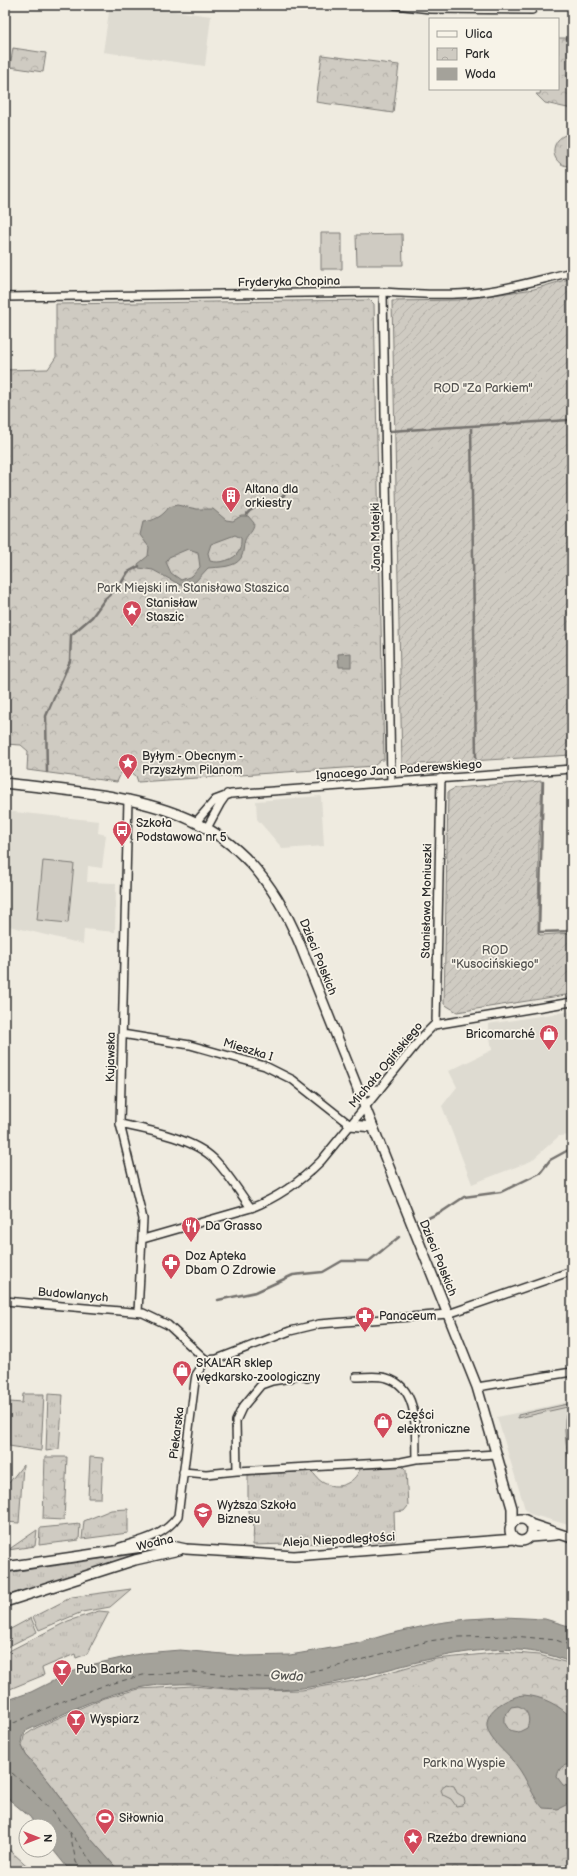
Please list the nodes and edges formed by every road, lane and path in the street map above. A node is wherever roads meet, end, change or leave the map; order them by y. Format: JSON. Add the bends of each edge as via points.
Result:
{"nodes":[{"id":1,"x":395,"y":5,"type":"edge"},
{"id":2,"x":415,"y":6,"type":"edge"},
{"id":3,"x":532,"y":10,"type":"dead end"},
{"id":4,"x":572,"y":272,"type":"edge"},
{"id":5,"x":383,"y":292,"type":"junction"},
{"id":6,"x":5,"y":298,"type":"edge"},
{"id":7,"x":572,"y":769,"type":"edge"},
{"id":8,"x":441,"y":778,"type":"junction"},
{"id":9,"x":5,"y":782,"type":"edge"},
{"id":10,"x":391,"y":782,"type":"junction"},
{"id":11,"x":227,"y":794,"type":"junction"},
{"id":12,"x":128,"y":799,"type":"junction"},
{"id":13,"x":196,"y":822,"type":"junction"},
{"id":14,"x":207,"y":828,"type":"junction"},
{"id":15,"x":572,"y":1002,"type":"edge"},
{"id":16,"x":436,"y":1024,"type":"junction"},
{"id":17,"x":122,"y":1034,"type":"junction"},
{"id":18,"x":378,"y":1090,"type":"junction"},
{"id":19,"x":358,"y":1091,"type":"junction"},
{"id":20,"x":365,"y":1107,"type":"junction"},
{"id":21,"x":120,"y":1124,"type":"junction"},
{"id":22,"x":350,"y":1125,"type":"junction"},
{"id":23,"x":373,"y":1127,"type":"junction"},
{"id":24,"x":251,"y":1208,"type":"junction"},
{"id":25,"x":143,"y":1238,"type":"junction"},
{"id":26,"x":572,"y":1271,"type":"edge"},
{"id":27,"x":5,"y":1301,"type":"edge"},
{"id":28,"x":138,"y":1312,"type":"junction"},
{"id":29,"x":448,"y":1314,"type":"junction"},
{"id":30,"x":206,"y":1360,"type":"junction"},
{"id":31,"x":572,"y":1372,"type":"edge"},
{"id":32,"x":356,"y":1377,"type":"dead end"},
{"id":33,"x":291,"y":1378,"type":"tunnel mouth"},
{"id":34,"x":477,"y":1388,"type":"junction"},
{"id":35,"x":496,"y":1454,"type":"junction"},
{"id":36,"x":416,"y":1459,"type":"junction"},
{"id":37,"x":237,"y":1471,"type":"junction"},
{"id":38,"x":183,"y":1472,"type":"junction"},
{"id":39,"x":512,"y":1508,"type":"junction"},
{"id":40,"x":521,"y":1519,"type":"junction"},
{"id":41,"x":530,"y":1524,"type":"junction"},
{"id":42,"x":513,"y":1531,"type":"junction"},
{"id":43,"x":530,"y":1537,"type":"junction"},
{"id":44,"x":568,"y":1537,"type":"edge"},
{"id":45,"x":133,"y":1547,"type":"junction"},
{"id":46,"x":184,"y":1549,"type":"junction"},
{"id":47,"x":107,"y":1551,"type":"junction"},
{"id":48,"x":135,"y":1560,"type":"junction"},
{"id":49,"x":5,"y":1567,"type":"edge"},
{"id":50,"x":5,"y":1602,"type":"edge"}],
"edges":[{"from":1,"to":2,"type":"street"},
{"from":2,"to":3,"type":"street"},
{"from":4,"to":5,"type":"street","name":"Fryderyka Chopina","via":[[482,292]]},
{"from":5,"to":6,"type":"street","name":"Fryderyka Chopina"},
{"from":5,"to":10,"type":"street","name":"Jana Matejki"},
{"from":7,"to":8,"type":"street","name":"Ignacego Jana Paderewskiego"},
{"from":8,"to":10,"type":"street","name":"Ignacego Jana Paderewskiego"},
{"from":8,"to":16,"type":"street","name":"Stanisława Moniuszki"},
{"from":9,"to":12,"type":"street","name":"Dzieci Polskich"},
{"from":10,"to":11,"type":"street","name":"Ignacego Jana Paderewskiego"},
{"from":11,"to":13,"type":"street","name":"Ignacego Jana Paderewskiego","via":[[212,802]]},
{"from":11,"to":14,"type":"street"},
{"from":12,"to":13,"type":"street","name":"Dzieci Polskich","via":[[160,807]]},
{"from":12,"to":17,"type":"street","name":"Kujawska"},
{"from":13,"to":14,"type":"street","name":"Dzieci Polskich"},
{"from":14,"to":19,"type":"street","name":"Dzieci Polskich","via":[[252,864],[282,905]]},
{"from":15,"to":16,"type":"street","name":"Michała Ogińskiego"},
{"from":16,"to":18,"type":"street","name":"Michała Ogińskiego","via":[[427,1030]]},
{"from":17,"to":21,"type":"street","name":"Kujawska"},
{"from":17,"to":22,"type":"street","name":"Mieszka I","via":[[190,1045],[265,1066],[293,1080]]},
{"from":18,"to":19,"type":"street"},
{"from":18,"to":20,"type":"street","name":"Michała Ogińskiego"},
{"from":19,"to":20,"type":"street","name":"Dzieci Polskich"},
{"from":20,"to":22,"type":"street","name":"Michała Ogińskiego"},
{"from":20,"to":23,"type":"street","name":"Dzieci Polskich"},
{"from":21,"to":24,"type":"street","via":[[186,1142],[205,1152]]},
{"from":21,"to":25,"type":"street","name":"Kujawska","via":[[143,1219]]},
{"from":22,"to":23,"type":"street"},
{"from":22,"to":24,"type":"street","name":"Michała Ogińskiego","via":[[306,1174],[265,1202]]},
{"from":23,"to":29,"type":"street","name":"Dzieci Polskich"},
{"from":24,"to":25,"type":"street","name":"Michała Ogińskiego"},
{"from":25,"to":28,"type":"street","name":"Kujawska"},
{"from":26,"to":29,"type":"street"},
{"from":27,"to":28,"type":"street","name":"Budowlanych"},
{"from":28,"to":30,"type":"street","via":[[153,1316],[168,1325]]},
{"from":29,"to":30,"type":"street","via":[[314,1325],[290,1331],[216,1359]]},
{"from":29,"to":34,"type":"street","name":"Dzieci Polskich"},
{"from":30,"to":38,"type":"street","name":"Piekarska","via":[[196,1375]]},
{"from":31,"to":34,"type":"street"},
{"from":32,"to":36,"type":"street","via":[[387,1378],[400,1386],[409,1397],[415,1421]]},
{"from":33,"to":37,"type":"street","via":[[261,1385],[242,1408],[236,1422]]},
{"from":34,"to":35,"type":"street","name":"Dzieci Polskich"},
{"from":35,"to":36,"type":"street"},
{"from":35,"to":39,"type":"street","name":"Dzieci Polskich"},
{"from":36,"to":37,"type":"street"},
{"from":37,"to":38,"type":"street","via":[[206,1474]]},
{"from":38,"to":47,"type":"street","name":"Piekarska","via":[[180,1508],[166,1530],[152,1538]]},
{"from":39,"to":40,"type":"street"},
{"from":39,"to":42,"type":"street"},
{"from":40,"to":41,"type":"street"},
{"from":40,"to":42,"type":"street"},
{"from":41,"to":43,"type":"street"},
{"from":41,"to":44,"type":"street"},
{"from":42,"to":43,"type":"street","via":[[521,1541]]},
{"from":42,"to":46,"type":"street","name":"Aleja Niepodległości","via":[[496,1540],[294,1556]]},
{"from":43,"to":44,"type":"street"},
{"from":45,"to":46,"type":"street","name":"Wodna","via":[[167,1546]]},
{"from":45,"to":47,"type":"street","name":"Wodna"},
{"from":45,"to":48,"type":"street","via":[[143,1553]]},
{"from":46,"to":48,"type":"street","name":"Wodna"},
{"from":47,"to":49,"type":"street","name":"Wodna"},
{"from":48,"to":50,"type":"street","name":"Wodna"}]}
